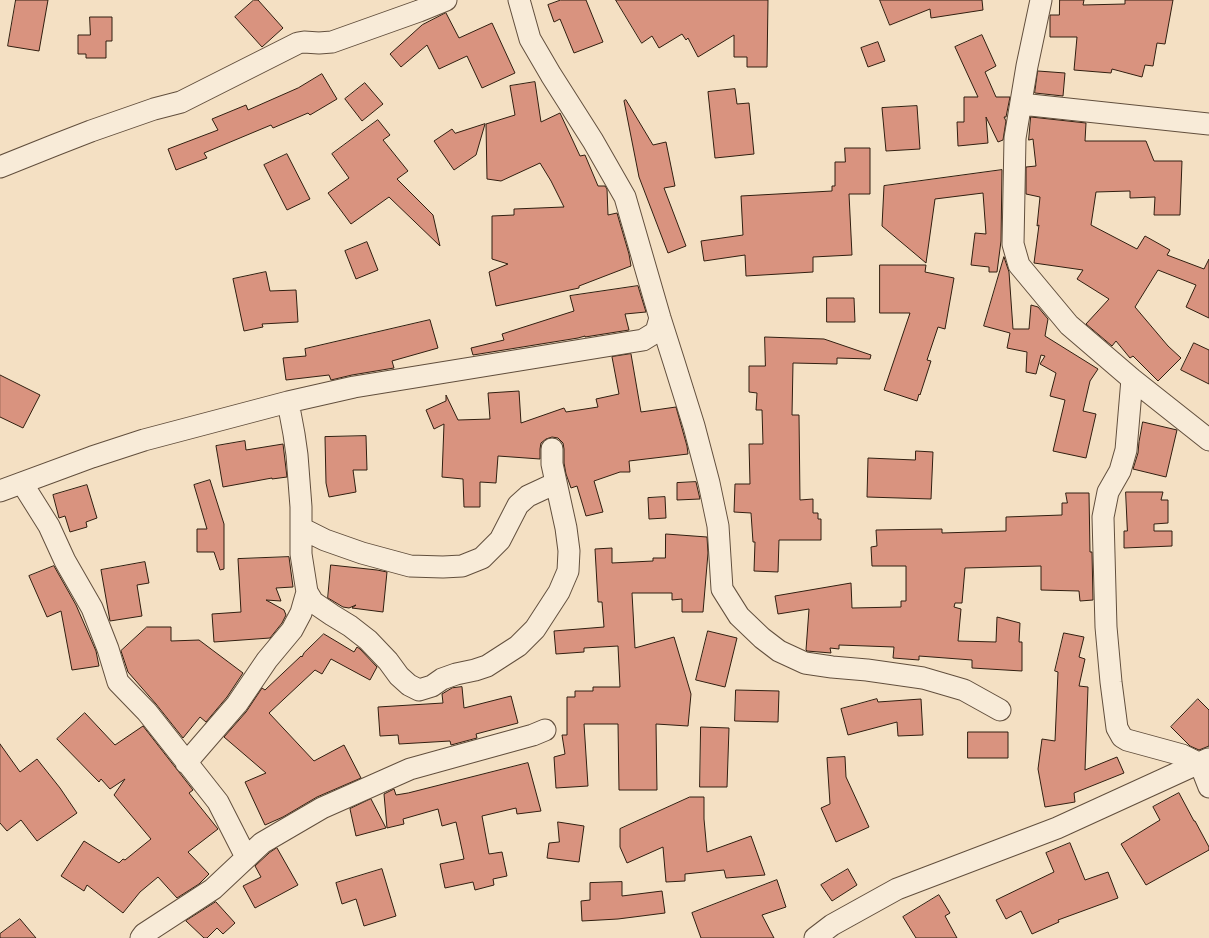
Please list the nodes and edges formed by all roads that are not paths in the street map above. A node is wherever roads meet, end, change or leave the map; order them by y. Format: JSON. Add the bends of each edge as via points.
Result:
{"nodes":[{"id":1,"x":446,"y":0,"type":"edge"},
{"id":2,"x":519,"y":0,"type":"edge"},
{"id":3,"x":1040,"y":0,"type":"edge"},
{"id":4,"x":1021,"y":104,"type":"junction"},
{"id":5,"x":1209,"y":124,"type":"edge"},
{"id":6,"x":0,"y":167,"type":"edge"},
{"id":7,"x":660,"y":318,"type":"junction"},
{"id":8,"x":1132,"y":379,"type":"junction"},
{"id":9,"x":288,"y":402,"type":"junction"},
{"id":10,"x":1209,"y":440,"type":"edge"},
{"id":11,"x":552,"y":449,"type":"dead end"},
{"id":12,"x":22,"y":483,"type":"junction"},
{"id":13,"x":556,"y":483,"type":"junction"},
{"id":14,"x":0,"y":492,"type":"edge"},
{"id":15,"x":301,"y":528,"type":"junction"},
{"id":16,"x":307,"y":592,"type":"junction"},
{"id":17,"x":1000,"y":710,"type":"dead end"},
{"id":18,"x":545,"y":730,"type":"dead end"},
{"id":19,"x":1204,"y":761,"type":"edge"},
{"id":20,"x":186,"y":763,"type":"junction"},
{"id":21,"x":1209,"y":787,"type":"edge"},
{"id":22,"x":246,"y":858,"type":"junction"},
{"id":23,"x":140,"y":938,"type":"edge"},
{"id":24,"x":815,"y":938,"type":"edge"}],
"edges":[{"from":1,"to":6,"type":"street","via":[[332,42],[298,43],[181,102],[91,131]]},
{"from":2,"to":7,"type":"street","via":[[530,38],[625,197]]},
{"from":3,"to":4,"type":"street"},
{"from":4,"to":5,"type":"street"},
{"from":4,"to":8,"type":"street","via":[[1016,138],[1013,244],[1019,265],[1069,325]]},
{"from":7,"to":9,"type":"street","via":[[656,332],[643,340],[354,388]]},
{"from":7,"to":17,"type":"street","via":[[692,419],[709,484],[718,526],[722,589],[739,616],[780,651],[805,663],[923,678],[964,690]]},
{"from":8,"to":10,"type":"street"},
{"from":8,"to":19,"type":"street","via":[[1126,450],[1120,471],[1108,492],[1103,517],[1106,627],[1117,728],[1127,740]]},
{"from":9,"to":12,"type":"street","via":[[137,443]]},
{"from":9,"to":15,"type":"street","via":[[297,454]]},
{"from":11,"to":13,"type":"street"},
{"from":12,"to":14,"type":"street"},
{"from":12,"to":20,"type":"street","via":[[49,526],[65,561],[92,608],[118,682],[147,712]]},
{"from":13,"to":15,"type":"street","via":[[528,496],[518,505],[500,540],[482,558],[462,566],[410,566],[362,553],[325,540]]},
{"from":13,"to":16,"type":"street","via":[[569,550],[568,571],[546,615],[535,629],[518,646],[487,666],[456,674],[419,690],[399,676],[368,640],[313,602]]},
{"from":15,"to":16,"type":"street","via":[[301,554]]},
{"from":16,"to":20,"type":"street","via":[[301,613],[292,630],[267,660],[237,704]]},
{"from":18,"to":22,"type":"street","via":[[410,769],[322,808],[262,843]]},
{"from":19,"to":21,"type":"street"},
{"from":19,"to":24,"type":"street","via":[[1057,828],[897,889],[832,924]]},
{"from":20,"to":22,"type":"street","via":[[218,802]]},
{"from":22,"to":23,"type":"street","via":[[212,888]]}]}
